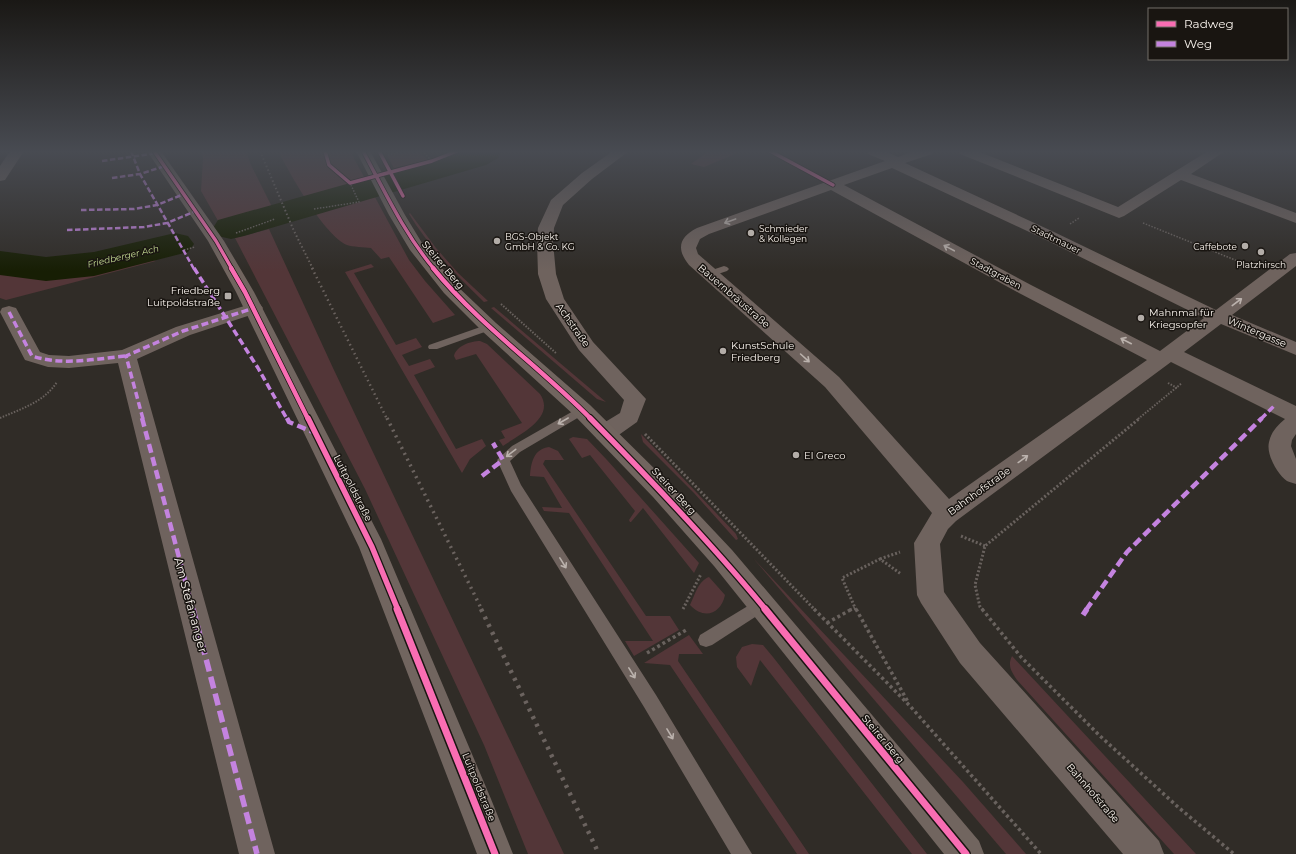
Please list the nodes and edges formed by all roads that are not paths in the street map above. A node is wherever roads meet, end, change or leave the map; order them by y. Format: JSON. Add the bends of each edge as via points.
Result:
{"nodes":[{"id":1,"x":182,"y":191,"type":"edge"},
{"id":2,"x":384,"y":191,"type":"edge"},
{"id":3,"x":570,"y":191,"type":"edge"},
{"id":4,"x":815,"y":191,"type":"edge"},
{"id":5,"x":843,"y":191,"type":"edge"},
{"id":6,"x":955,"y":191,"type":"edge"},
{"id":7,"x":1065,"y":191,"type":"edge"},
{"id":8,"x":1154,"y":191,"type":"edge"},
{"id":9,"x":1223,"y":191,"type":"edge"},
{"id":10,"x":1296,"y":218,"type":"edge"},
{"id":11,"x":1296,"y":258,"type":"edge"},
{"id":12,"x":254,"y":308,"type":"junction"},
{"id":13,"x":9,"y":312,"type":"dead end"},
{"id":14,"x":1217,"y":316,"type":"junction"},
{"id":15,"x":490,"y":327,"type":"junction"},
{"id":16,"x":433,"y":347,"type":"dead end"},
{"id":17,"x":1296,"y":349,"type":"edge"},
{"id":18,"x":126,"y":356,"type":"junction"},
{"id":19,"x":1165,"y":356,"type":"junction"},
{"id":20,"x":582,"y":410,"type":"junction"},
{"id":21,"x":1296,"y":415,"type":"edge"},
{"id":22,"x":1296,"y":421,"type":"edge"},
{"id":23,"x":605,"y":433,"type":"junction"},
{"id":24,"x":1296,"y":475,"type":"edge"},
{"id":25,"x":952,"y":524,"type":"junction"},
{"id":26,"x":761,"y":605,"type":"junction"},
{"id":27,"x":706,"y":640,"type":"dead end"},
{"id":28,"x":257,"y":854,"type":"edge"},
{"id":29,"x":496,"y":854,"type":"edge"},
{"id":30,"x":742,"y":854,"type":"edge"},
{"id":31,"x":966,"y":854,"type":"edge"},
{"id":32,"x":1146,"y":854,"type":"edge"}],
"edges":[{"from":1,"to":12,"type":"street","name":"Luitpoldstraße","via":[[209,230]]},
{"from":2,"to":15,"type":"street","name":"Steirer Berg","via":[[418,250],[450,289]]},
{"from":3,"to":23,"type":"street","name":"Achstraße","via":[[556,203],[546,228],[547,274],[555,299],[586,346],[634,399],[629,417]]},
{"from":4,"to":25,"type":"street","name":"Bauernbräustraße","one_way":true,"via":[[703,231],[694,236],[688,248],[690,255],[717,272],[832,382]]},
{"from":19,"to":5,"type":"street","name":"Stadtgraben","one_way":true,"via":[[1025,289]]},
{"from":6,"to":14,"type":"street","name":"Stadtmauer"},
{"from":7,"to":8,"type":"street","via":[[1119,212]]},
{"from":9,"to":10,"type":"street"},
{"from":14,"to":11,"type":"street","name":"Bahnhofstraße","one_way":true},
{"from":12,"to":18,"type":"street","via":[[183,332]]},
{"from":12,"to":29,"type":"street","name":"Luitpoldstraße","via":[[372,547]]},
{"from":13,"to":18,"type":"street","via":[[32,356],[48,362]]},
{"from":14,"to":17,"type":"street","name":"Wintergasse"},
{"from":14,"to":19,"type":"street","name":"Bahnhofstraße"},
{"from":15,"to":16,"type":"lane"},
{"from":15,"to":20,"type":"street","name":"Steirer Berg"},
{"from":18,"to":28,"type":"street","name":"Am Stefananger"},
{"from":19,"to":21,"type":"street","name":"Stadtgraben","via":[[1201,368]]},
{"from":25,"to":19,"type":"street","name":"Bahnhofstraße","one_way":true},
{"from":20,"to":23,"type":"street","name":"Steirer Berg"},
{"from":20,"to":30,"type":"lane","one_way":true,"via":[[503,460],[516,487]]},
{"from":22,"to":24,"type":"street","via":[[1283,435],[1279,444],[1282,456]]},
{"from":23,"to":26,"type":"street","name":"Steirer Berg","via":[[712,546]]},
{"from":25,"to":32,"type":"street","name":"Bahnhofstraße","via":[[939,522],[927,543],[931,595],[970,653]]},
{"from":26,"to":27,"type":"lane"},
{"from":26,"to":31,"type":"street","name":"Steirer Berg"}]}
